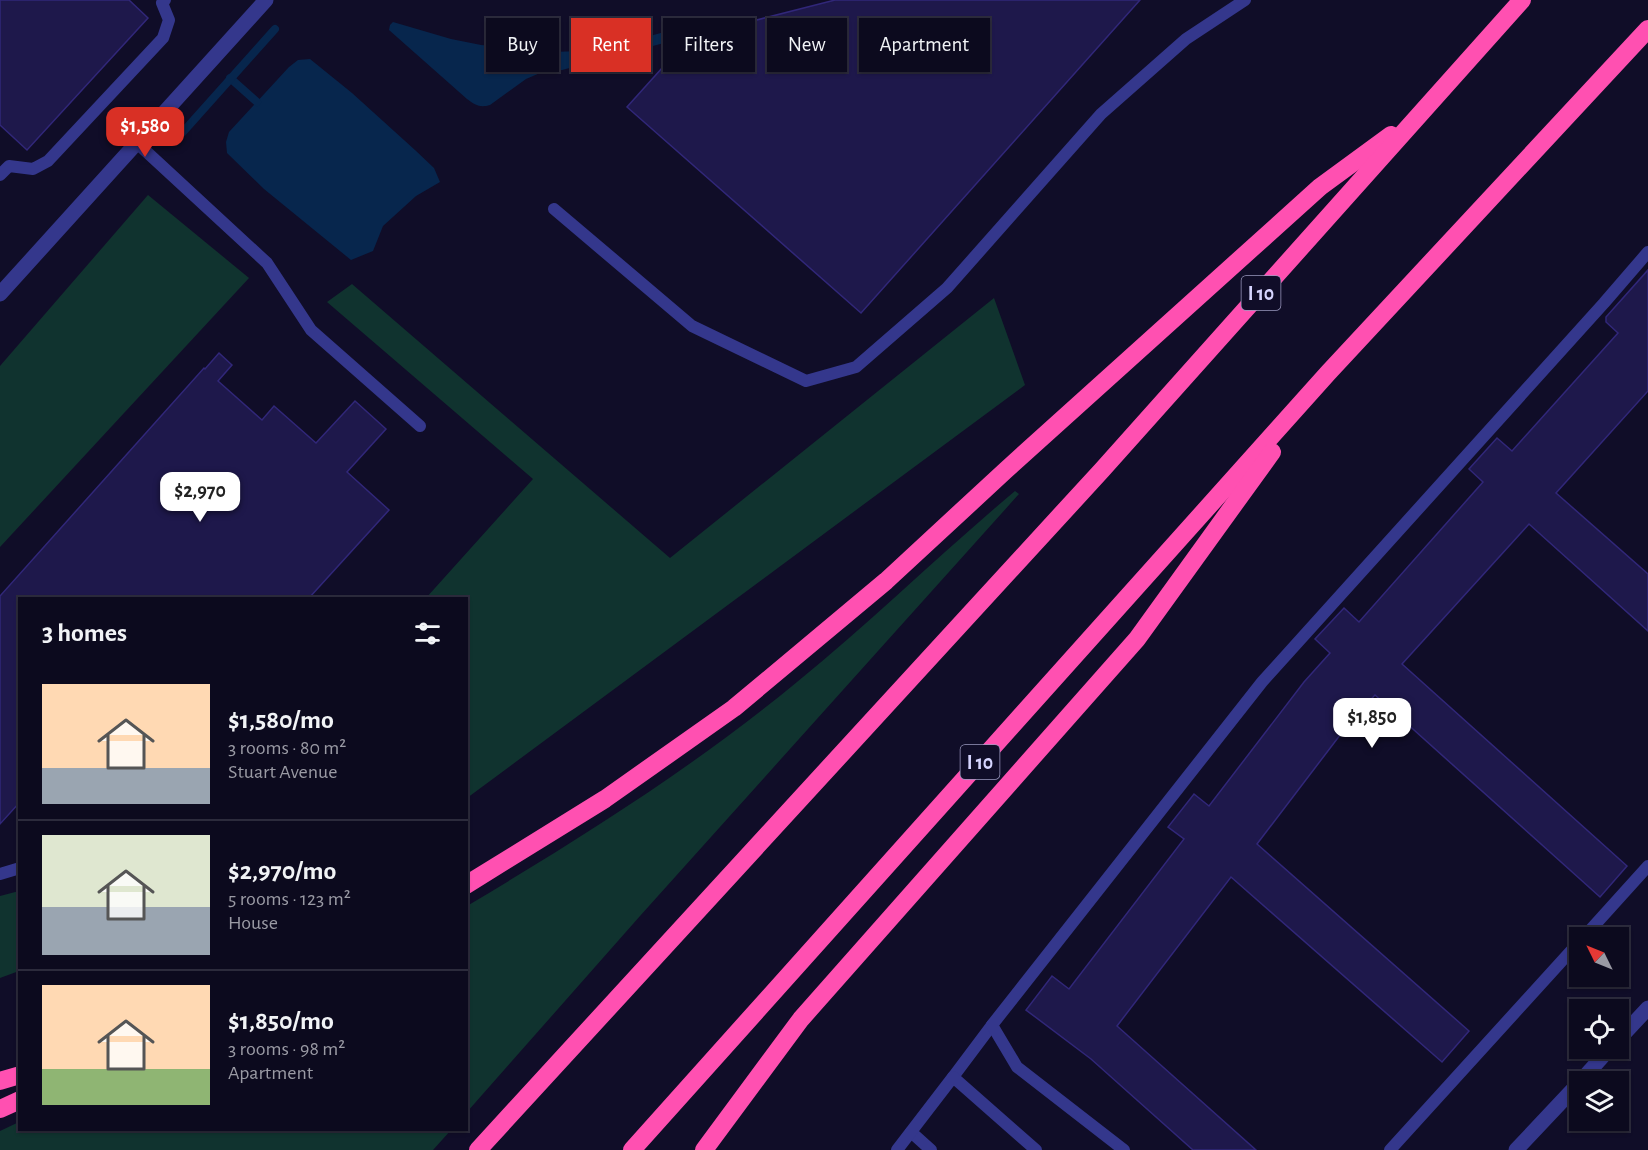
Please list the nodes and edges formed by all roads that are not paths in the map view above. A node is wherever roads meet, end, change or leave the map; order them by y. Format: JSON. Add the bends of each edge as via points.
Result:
{"nodes":[{"id":1,"x":165,"y":0,"type":"edge"},
{"id":2,"x":266,"y":0,"type":"edge"},
{"id":3,"x":1245,"y":0,"type":"edge"},
{"id":4,"x":1522,"y":0,"type":"edge"},
{"id":5,"x":1648,"y":29,"type":"edge"},
{"id":6,"x":1419,"y":115,"type":"junction"},
{"id":7,"x":137,"y":142,"type":"junction"},
{"id":8,"x":0,"y":175,"type":"edge"},
{"id":9,"x":554,"y":209,"type":"dead end"},
{"id":10,"x":1648,"y":252,"type":"edge"},
{"id":11,"x":0,"y":294,"type":"edge"},
{"id":12,"x":1329,"y":373,"type":"junction"},
{"id":13,"x":420,"y":426,"type":"dead end"},
{"id":14,"x":1648,"y":866,"type":"edge"},
{"id":15,"x":18,"y":869,"type":"edge"},
{"id":16,"x":0,"y":874,"type":"edge"},
{"id":17,"x":468,"y":884,"type":"edge"},
{"id":18,"x":1593,"y":927,"type":"edge"},
{"id":19,"x":1569,"y":953,"type":"edge"},
{"id":20,"x":1648,"y":1008,"type":"edge"},
{"id":21,"x":992,"y":1025,"type":"junction"},
{"id":22,"x":1629,"y":1028,"type":"edge"},
{"id":23,"x":1600,"y":1059,"type":"edge"},
{"id":24,"x":1590,"y":1071,"type":"edge"},
{"id":25,"x":18,"y":1076,"type":"edge"},
{"id":26,"x":953,"y":1077,"type":"junction"},
{"id":27,"x":0,"y":1081,"type":"edge"},
{"id":28,"x":1569,"y":1094,"type":"edge"},
{"id":29,"x":18,"y":1101,"type":"edge"},
{"id":30,"x":0,"y":1109,"type":"edge"},
{"id":31,"x":911,"y":1132,"type":"junction"},
{"id":32,"x":478,"y":1150,"type":"edge"},
{"id":33,"x":632,"y":1150,"type":"edge"},
{"id":34,"x":704,"y":1150,"type":"edge"},
{"id":35,"x":897,"y":1150,"type":"edge"},
{"id":36,"x":931,"y":1150,"type":"edge"},
{"id":37,"x":1036,"y":1150,"type":"edge"},
{"id":38,"x":1124,"y":1150,"type":"edge"},
{"id":39,"x":1390,"y":1150,"type":"edge"},
{"id":40,"x":1516,"y":1150,"type":"edge"}],
"edges":[{"from":1,"to":8,"type":"lane","via":[[162,3],[169,20],[162,38],[48,161],[33,169],[9,166]]},
{"from":2,"to":7,"type":"street"},
{"from":3,"to":9,"type":"lane","via":[[1186,39],[1101,114],[947,288],[856,367],[806,381],[692,326]]},
{"from":4,"to":6,"type":"highway","number":"I 10"},
{"from":5,"to":12,"type":"highway","number":"I 10"},
{"from":6,"to":17,"type":"highway","via":[[1320,187],[886,581],[734,708],[605,799]]},
{"from":6,"to":32,"type":"highway","number":"I 10","via":[[1102,470]]},
{"from":7,"to":11,"type":"street"},
{"from":7,"to":13,"type":"lane","via":[[267,263],[311,330]]},
{"from":10,"to":21,"type":"lane","via":[[1262,682]]},
{"from":12,"to":33,"type":"highway","number":"I 10"},
{"from":12,"to":34,"type":"highway","via":[[1137,639],[801,1019]]},
{"from":14,"to":18,"type":"lane"},
{"from":15,"to":16,"type":"lane"},
{"from":19,"to":39,"type":"lane"},
{"from":20,"to":22,"type":"street"},
{"from":21,"to":26,"type":"lane"},
{"from":21,"to":38,"type":"lane","via":[[1017,1066]]},
{"from":23,"to":24,"type":"street"},
{"from":25,"to":27,"type":"highway"},
{"from":26,"to":31,"type":"lane"},
{"from":26,"to":37,"type":"lane"},
{"from":28,"to":40,"type":"street"},
{"from":29,"to":30,"type":"highway"},
{"from":31,"to":35,"type":"lane"},
{"from":31,"to":36,"type":"lane"}]}
